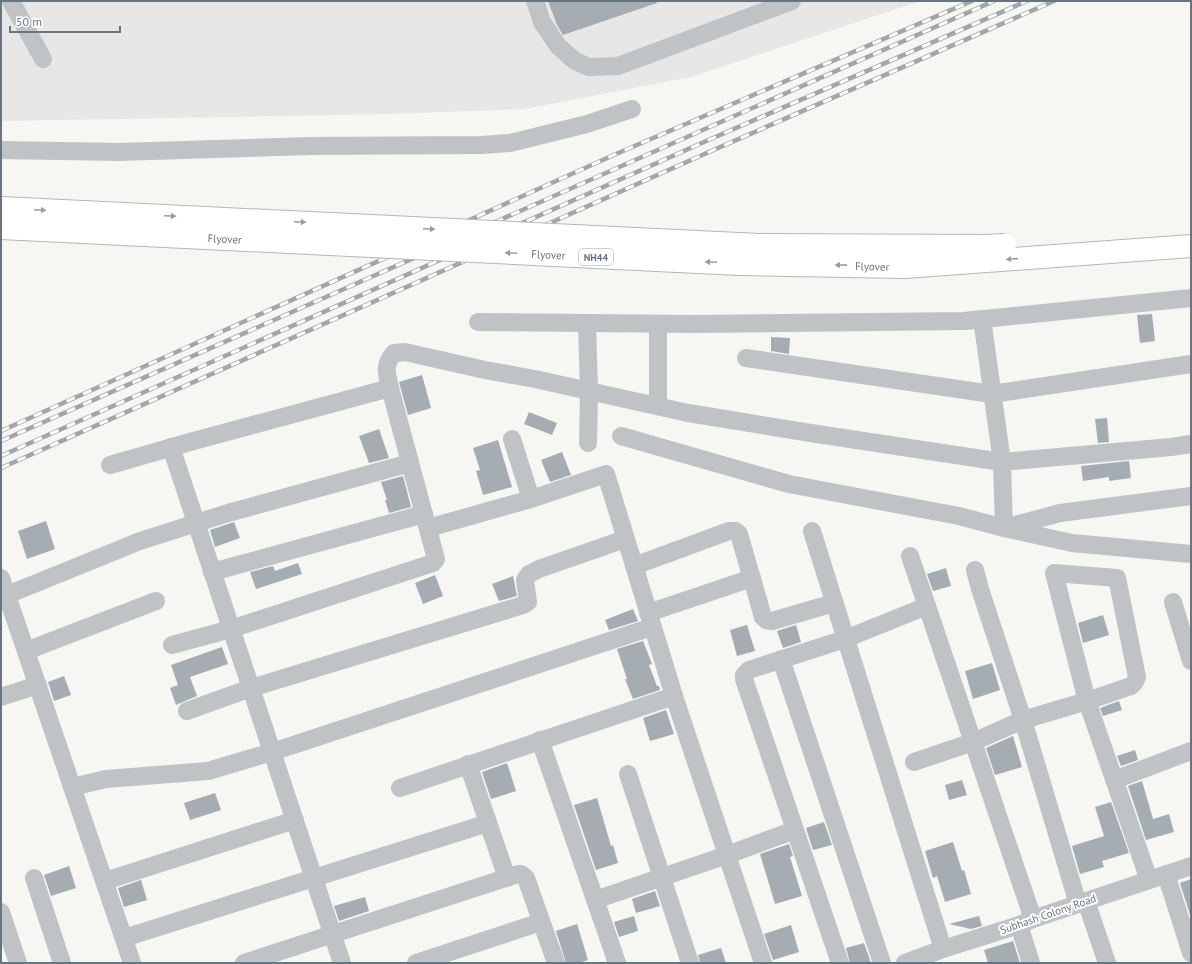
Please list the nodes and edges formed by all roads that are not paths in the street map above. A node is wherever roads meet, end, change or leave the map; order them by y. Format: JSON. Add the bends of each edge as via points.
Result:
{"nodes":[{"id":1,"x":11,"y":1,"type":"edge"},
{"id":2,"x":535,"y":1,"type":"edge"},
{"id":3,"x":792,"y":1,"type":"edge"},
{"id":4,"x":43,"y":59,"type":"dead end"},
{"id":5,"x":632,"y":109,"type":"dead end"},
{"id":6,"x":1,"y":150,"type":"edge"},
{"id":7,"x":1,"y":208,"type":"edge"},
{"id":8,"x":1,"y":228,"type":"edge"},
{"id":9,"x":1191,"y":235,"type":"edge"},
{"id":10,"x":1191,"y":246,"type":"edge"},
{"id":11,"x":1191,"y":298,"type":"edge"},
{"id":12,"x":982,"y":319,"type":"junction"},
{"id":13,"x":478,"y":322,"type":"dead end"},
{"id":14,"x":587,"y":323,"type":"junction"},
{"id":15,"x":658,"y":324,"type":"junction"},
{"id":16,"x":746,"y":358,"type":"dead end"},
{"id":17,"x":1191,"y":364,"type":"edge"},
{"id":18,"x":390,"y":388,"type":"junction"},
{"id":19,"x":589,"y":391,"type":"junction"},
{"id":20,"x":992,"y":394,"type":"junction"},
{"id":21,"x":658,"y":406,"type":"junction"},
{"id":22,"x":621,"y":436,"type":"dead end"},
{"id":23,"x":512,"y":439,"type":"dead end"},
{"id":24,"x":588,"y":443,"type":"dead end"},
{"id":25,"x":1191,"y":444,"type":"edge"},
{"id":26,"x":171,"y":447,"type":"junction"},
{"id":27,"x":1002,"y":462,"type":"junction"},
{"id":28,"x":410,"y":464,"type":"junction"},
{"id":29,"x":110,"y":465,"type":"dead end"},
{"id":30,"x":1191,"y":496,"type":"edge"},
{"id":31,"x":531,"y":499,"type":"junction"},
{"id":32,"x":426,"y":521,"type":"junction"},
{"id":33,"x":196,"y":523,"type":"junction"},
{"id":34,"x":1004,"y":528,"type":"junction"},
{"id":35,"x":812,"y":531,"type":"dead end"},
{"id":36,"x":625,"y":539,"type":"junction"},
{"id":37,"x":1191,"y":554,"type":"edge"},
{"id":38,"x":910,"y":556,"type":"dead end"},
{"id":39,"x":634,"y":566,"type":"junction"},
{"id":40,"x":975,"y":570,"type":"dead end"},
{"id":41,"x":212,"y":572,"type":"junction"},
{"id":42,"x":1,"y":578,"type":"edge"},
{"id":43,"x":752,"y":578,"type":"junction"},
{"id":44,"x":7,"y":595,"type":"junction"},
{"id":45,"x":156,"y":601,"type":"dead end"},
{"id":46,"x":1172,"y":602,"type":"dead end"},
{"id":47,"x":834,"y":603,"type":"junction"},
{"id":48,"x":927,"y":606,"type":"junction"},
{"id":49,"x":650,"y":620,"type":"junction"},
{"id":50,"x":231,"y":629,"type":"junction"},
{"id":51,"x":845,"y":639,"type":"junction"},
{"id":52,"x":172,"y":645,"type":"dead end"},
{"id":53,"x":26,"y":651,"type":"junction"},
{"id":54,"x":781,"y":659,"type":"junction"},
{"id":55,"x":1191,"y":661,"type":"edge"},
{"id":56,"x":38,"y":685,"type":"junction"},
{"id":57,"x":251,"y":688,"type":"junction"},
{"id":58,"x":674,"y":696,"type":"junction"},
{"id":59,"x":1,"y":697,"type":"edge"},
{"id":60,"x":1087,"y":701,"type":"junction"},
{"id":61,"x":187,"y":711,"type":"dead end"},
{"id":62,"x":1023,"y":720,"type":"junction"},
{"id":63,"x":540,"y":740,"type":"junction"},
{"id":64,"x":973,"y":742,"type":"junction"},
{"id":65,"x":1191,"y":751,"type":"edge"},
{"id":66,"x":272,"y":752,"type":"junction"},
{"id":67,"x":914,"y":762,"type":"dead end"},
{"id":68,"x":468,"y":764,"type":"junction"},
{"id":69,"x":628,"y":774,"type":"dead end"},
{"id":70,"x":1114,"y":780,"type":"junction"},
{"id":71,"x":72,"y":787,"type":"junction"},
{"id":72,"x":400,"y":788,"type":"dead end"},
{"id":73,"x":295,"y":820,"type":"junction"},
{"id":74,"x":488,"y":823,"type":"junction"},
{"id":75,"x":795,"y":830,"type":"junction"},
{"id":76,"x":727,"y":855,"type":"junction"},
{"id":77,"x":1191,"y":866,"type":"edge"},
{"id":78,"x":1166,"y":874,"type":"junction"},
{"id":79,"x":662,"y":877,"type":"junction"},
{"id":80,"x":34,"y":878,"type":"dead end"},
{"id":81,"x":314,"y":878,"type":"junction"},
{"id":82,"x":507,"y":878,"type":"junction"},
{"id":83,"x":1149,"y":880,"type":"junction"},
{"id":84,"x":104,"y":881,"type":"junction"},
{"id":85,"x":595,"y":900,"type":"junction"},
{"id":86,"x":1082,"y":902,"type":"junction"},
{"id":87,"x":1,"y":912,"type":"edge"},
{"id":88,"x":541,"y":922,"type":"junction"},
{"id":89,"x":1026,"y":922,"type":"junction"},
{"id":90,"x":332,"y":934,"type":"junction"},
{"id":91,"x":124,"y":938,"type":"junction"},
{"id":92,"x":943,"y":949,"type":"junction"},
{"id":93,"x":1191,"y":952,"type":"edge"},
{"id":94,"x":18,"y":963,"type":"edge"},
{"id":95,"x":62,"y":963,"type":"edge"},
{"id":96,"x":132,"y":963,"type":"edge"},
{"id":97,"x":244,"y":963,"type":"edge"},
{"id":98,"x":342,"y":963,"type":"edge"},
{"id":99,"x":416,"y":963,"type":"edge"},
{"id":100,"x":556,"y":963,"type":"edge"},
{"id":101,"x":617,"y":963,"type":"edge"},
{"id":102,"x":690,"y":963,"type":"edge"},
{"id":103,"x":763,"y":963,"type":"edge"},
{"id":104,"x":840,"y":963,"type":"edge"},
{"id":105,"x":882,"y":963,"type":"edge"},
{"id":106,"x":906,"y":963,"type":"edge"},
{"id":107,"x":1031,"y":963,"type":"edge"},
{"id":108,"x":1107,"y":963,"type":"edge"}],
"edges":[{"from":1,"to":4,"type":"street"},
{"from":2,"to":3,"type":"street","via":[[542,22],[558,46],[575,61],[589,67],[618,66]]},
{"from":5,"to":6,"type":"street","via":[[587,124],[510,143],[481,145],[310,146],[119,152]]},
{"from":7,"to":9,"type":"highway","name":"Flyover","number":"NH44","one_way":true,"bridge":true,"via":[[759,246],[985,246]]},
{"from":10,"to":8,"type":"highway","name":"Flyover","number":"NH44","one_way":true,"bridge":true,"via":[[906,267],[739,264]]},
{"from":11,"to":12,"type":"street"},
{"from":12,"to":15,"type":"street"},
{"from":12,"to":20,"type":"street"},
{"from":13,"to":14,"type":"street"},
{"from":14,"to":15,"type":"street"},
{"from":14,"to":19,"type":"street"},
{"from":15,"to":21,"type":"street"},
{"from":16,"to":20,"type":"street"},
{"from":17,"to":20,"type":"street"},
{"from":18,"to":19,"type":"street","via":[[386,367],[388,360],[394,353],[405,352]]},
{"from":18,"to":26,"type":"street"},
{"from":18,"to":28,"type":"street"},
{"from":19,"to":21,"type":"street"},
{"from":19,"to":24,"type":"street"},
{"from":20,"to":27,"type":"street"},
{"from":21,"to":27,"type":"street","via":[[810,433]]},
{"from":22,"to":34,"type":"street","via":[[789,484],[959,516]]},
{"from":23,"to":31,"type":"street"},
{"from":25,"to":27,"type":"street"},
{"from":26,"to":29,"type":"street"},
{"from":26,"to":33,"type":"street"},
{"from":27,"to":34,"type":"street"},
{"from":28,"to":32,"type":"street"},
{"from":28,"to":33,"type":"street"},
{"from":30,"to":34,"type":"street","via":[[1060,513]]},
{"from":31,"to":32,"type":"street"},
{"from":31,"to":36,"type":"street","via":[[606,474]]},
{"from":32,"to":41,"type":"street"},
{"from":32,"to":50,"type":"street","via":[[436,559],[433,563]]},
{"from":33,"to":41,"type":"street"},
{"from":33,"to":44,"type":"street","via":[[140,541]]},
{"from":34,"to":37,"type":"street","via":[[1072,544]]},
{"from":35,"to":47,"type":"street"},
{"from":36,"to":39,"type":"street"},
{"from":36,"to":57,"type":"street","via":[[529,574],[525,580],[528,602],[523,606]]},
{"from":38,"to":48,"type":"street"},
{"from":39,"to":43,"type":"street","via":[[732,530],[739,534]]},
{"from":39,"to":49,"type":"street"},
{"from":40,"to":62,"type":"street"},
{"from":41,"to":50,"type":"street"},
{"from":42,"to":44,"type":"street"},
{"from":43,"to":47,"type":"street","via":[[763,617],[768,622]]},
{"from":43,"to":49,"type":"street"},
{"from":44,"to":53,"type":"street"},
{"from":45,"to":53,"type":"street"},
{"from":46,"to":55,"type":"street"},
{"from":47,"to":51,"type":"street"},
{"from":48,"to":51,"type":"street"},
{"from":48,"to":64,"type":"street"},
{"from":49,"to":58,"type":"street"},
{"from":49,"to":66,"type":"street"},
{"from":50,"to":52,"type":"street"},
{"from":50,"to":57,"type":"street"},
{"from":51,"to":54,"type":"street"},
{"from":51,"to":92,"type":"street"},
{"from":53,"to":56,"type":"street"},
{"from":54,"to":75,"type":"street","via":[[749,670],[744,679]]},
{"from":54,"to":105,"type":"street"},
{"from":56,"to":59,"type":"street"},
{"from":56,"to":71,"type":"street"},
{"from":57,"to":61,"type":"street"},
{"from":57,"to":66,"type":"street"},
{"from":58,"to":63,"type":"street"},
{"from":58,"to":76,"type":"street"},
{"from":60,"to":60,"type":"street","via":[[1063,608],[1054,573],[1117,578],[1137,677],[1131,686]]},
{"from":60,"to":62,"type":"street"},
{"from":60,"to":70,"type":"street"},
{"from":62,"to":64,"type":"street"},
{"from":62,"to":86,"type":"street"},
{"from":63,"to":68,"type":"street"},
{"from":63,"to":85,"type":"street"},
{"from":64,"to":67,"type":"street"},
{"from":64,"to":89,"type":"street"},
{"from":65,"to":70,"type":"street"},
{"from":66,"to":71,"type":"street","via":[[208,771],[106,779]]},
{"from":66,"to":73,"type":"street"},
{"from":68,"to":72,"type":"street"},
{"from":68,"to":74,"type":"street"},
{"from":69,"to":79,"type":"street"},
{"from":70,"to":83,"type":"street"},
{"from":71,"to":84,"type":"street"},
{"from":73,"to":81,"type":"street"},
{"from":73,"to":84,"type":"street"},
{"from":74,"to":81,"type":"street"},
{"from":74,"to":82,"type":"street"},
{"from":75,"to":76,"type":"street"},
{"from":75,"to":104,"type":"street"},
{"from":76,"to":79,"type":"street"},
{"from":76,"to":103,"type":"street"},
{"from":77,"to":78,"type":"street","name":"Subhash Colony Road"},
{"from":78,"to":83,"type":"street","name":"Subhash Colony Road"},
{"from":78,"to":93,"type":"street"},
{"from":79,"to":85,"type":"street"},
{"from":79,"to":102,"type":"street"},
{"from":80,"to":95,"type":"street"},
{"from":81,"to":90,"type":"street"},
{"from":81,"to":91,"type":"street"},
{"from":82,"to":88,"type":"street","via":[[518,874],[524,876]]},
{"from":82,"to":90,"type":"street"},
{"from":83,"to":86,"type":"street","name":"Subhash Colony Road"},
{"from":84,"to":91,"type":"street"},
{"from":85,"to":101,"type":"street"},
{"from":86,"to":89,"type":"street","name":"Subhash Colony Road"},
{"from":86,"to":108,"type":"street"},
{"from":87,"to":94,"type":"street"},
{"from":88,"to":99,"type":"street"},
{"from":88,"to":100,"type":"street"},
{"from":89,"to":92,"type":"street","name":"Subhash Colony Road"},
{"from":89,"to":107,"type":"street"},
{"from":90,"to":97,"type":"street"},
{"from":90,"to":98,"type":"street"},
{"from":91,"to":96,"type":"street"},
{"from":92,"to":106,"type":"street","name":"Subhash Colony Road"}]}
